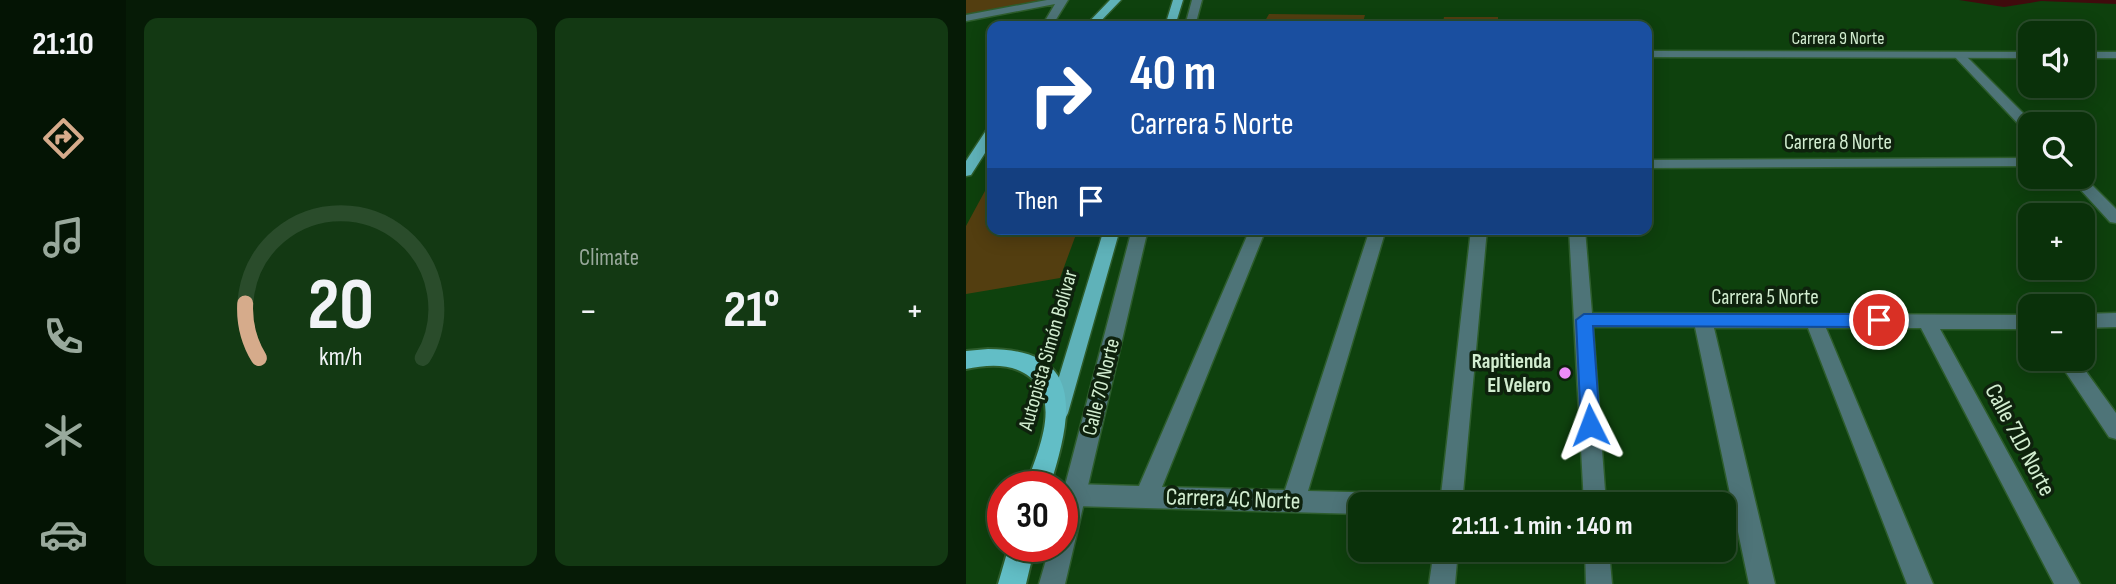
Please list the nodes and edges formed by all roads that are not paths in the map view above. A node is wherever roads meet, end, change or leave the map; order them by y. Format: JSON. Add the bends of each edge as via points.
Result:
{"nodes":[{"id":1,"x":1063,"y":0,"type":"edge"},
{"id":2,"x":1114,"y":2,"type":"edge"},
{"id":3,"x":1177,"y":2,"type":"edge"},
{"id":4,"x":1197,"y":2,"type":"edge"},
{"id":5,"x":966,"y":18,"type":"edge"},
{"id":6,"x":1050,"y":21,"type":"edge"},
{"id":7,"x":1095,"y":21,"type":"edge"},
{"id":8,"x":1171,"y":21,"type":"edge"},
{"id":9,"x":1191,"y":21,"type":"edge"},
{"id":10,"x":1652,"y":54,"type":"edge"},
{"id":11,"x":1959,"y":55,"type":"junction"},
{"id":12,"x":2018,"y":55,"type":"edge"},
{"id":13,"x":2095,"y":55,"type":"edge"},
{"id":14,"x":2116,"y":55,"type":"edge"},
{"id":15,"x":2018,"y":116,"type":"edge"},
{"id":16,"x":987,"y":137,"type":"edge"},
{"id":17,"x":972,"y":152,"type":"edge"},
{"id":18,"x":2018,"y":162,"type":"edge"},
{"id":19,"x":1652,"y":164,"type":"edge"},
{"id":20,"x":966,"y":172,"type":"edge"},
{"id":21,"x":2088,"y":189,"type":"edge"},
{"id":22,"x":2116,"y":218,"type":"edge"},
{"id":23,"x":1110,"y":235,"type":"edge"},
{"id":24,"x":1139,"y":235,"type":"edge"},
{"id":25,"x":1255,"y":235,"type":"edge"},
{"id":26,"x":1376,"y":235,"type":"edge"},
{"id":27,"x":1478,"y":235,"type":"edge"},
{"id":28,"x":1577,"y":235,"type":"edge"},
{"id":29,"x":1584,"y":320,"type":"junction"},
{"id":30,"x":1703,"y":320,"type":"junction"},
{"id":31,"x":1814,"y":320,"type":"junction"},
{"id":32,"x":1926,"y":320,"type":"junction"},
{"id":33,"x":2116,"y":320,"type":"edge"},
{"id":34,"x":2095,"y":321,"type":"edge"},
{"id":35,"x":2018,"y":322,"type":"edge"},
{"id":36,"x":966,"y":360,"type":"edge"},
{"id":37,"x":2074,"y":371,"type":"edge"},
{"id":38,"x":1057,"y":416,"type":"junction"},
{"id":39,"x":2116,"y":430,"type":"edge"},
{"id":40,"x":1042,"y":471,"type":"edge"},
{"id":41,"x":1078,"y":479,"type":"edge"},
{"id":42,"x":1452,"y":492,"type":"edge"},
{"id":43,"x":1593,"y":492,"type":"edge"},
{"id":44,"x":1078,"y":495,"type":"edge"},
{"id":45,"x":1146,"y":497,"type":"junction"},
{"id":46,"x":1293,"y":501,"type":"junction"},
{"id":47,"x":1348,"y":503,"type":"edge"},
{"id":48,"x":1018,"y":562,"type":"edge"},
{"id":49,"x":1058,"y":562,"type":"edge"},
{"id":50,"x":1445,"y":562,"type":"edge"},
{"id":51,"x":1598,"y":562,"type":"edge"},
{"id":52,"x":1012,"y":584,"type":"edge"},
{"id":53,"x":1052,"y":584,"type":"edge"},
{"id":54,"x":1443,"y":584,"type":"edge"},
{"id":55,"x":1599,"y":584,"type":"edge"},
{"id":56,"x":1762,"y":584,"type":"edge"},
{"id":57,"x":1920,"y":584,"type":"edge"},
{"id":58,"x":2067,"y":584,"type":"edge"}],
"edges":[{"from":1,"to":5,"type":"street"},
{"from":1,"to":6,"type":"street"},
{"from":2,"to":7,"type":"main road"},
{"from":3,"to":8,"type":"main road"},
{"from":4,"to":9,"type":"street"},
{"from":10,"to":11,"type":"street","name":"Carrera 9 Norte"},
{"from":11,"to":12,"type":"street","name":"Carrera 9 Norte"},
{"from":11,"to":15,"type":"street"},
{"from":13,"to":14,"type":"street"},
{"from":16,"to":17,"type":"main road"},
{"from":17,"to":20,"type":"main road"},
{"from":18,"to":19,"type":"street","name":"Carrera 8 Norte"},
{"from":21,"to":22,"type":"street"},
{"from":23,"to":38,"type":"main road","name":"Autopista Simón Bolívar"},
{"from":24,"to":41,"type":"street","name":"Calle 70 Norte"},
{"from":25,"to":45,"type":"street"},
{"from":26,"to":46,"type":"street"},
{"from":27,"to":42,"type":"street"},
{"from":28,"to":29,"type":"street"},
{"from":29,"to":30,"type":"street","name":"Carrera 5 Norte"},
{"from":29,"to":43,"type":"street"},
{"from":30,"to":31,"type":"street","name":"Carrera 5 Norte"},
{"from":30,"to":56,"type":"street"},
{"from":31,"to":32,"type":"street","name":"Carrera 5 Norte"},
{"from":31,"to":57,"type":"street"},
{"from":32,"to":35,"type":"street","name":"Carrera 5 Norte"},
{"from":32,"to":58,"type":"street","name":"Calle 71D Norte"},
{"from":33,"to":34,"type":"street"},
{"from":36,"to":38,"type":"highway","via":[[1000,358],[1033,366],[1050,378]]},
{"from":37,"to":39,"type":"street"},
{"from":38,"to":40,"type":"highway","name":"Autopista Simón Bolívar"},
{"from":44,"to":45,"type":"street","name":"Carrera 4C Norte"},
{"from":45,"to":46,"type":"street","name":"Carrera 4C Norte"},
{"from":46,"to":47,"type":"street","name":"Carrera 4C Norte"},
{"from":48,"to":52,"type":"highway"},
{"from":49,"to":53,"type":"street","name":"Calle 70 Norte"},
{"from":50,"to":54,"type":"street"},
{"from":51,"to":55,"type":"street"}]}
